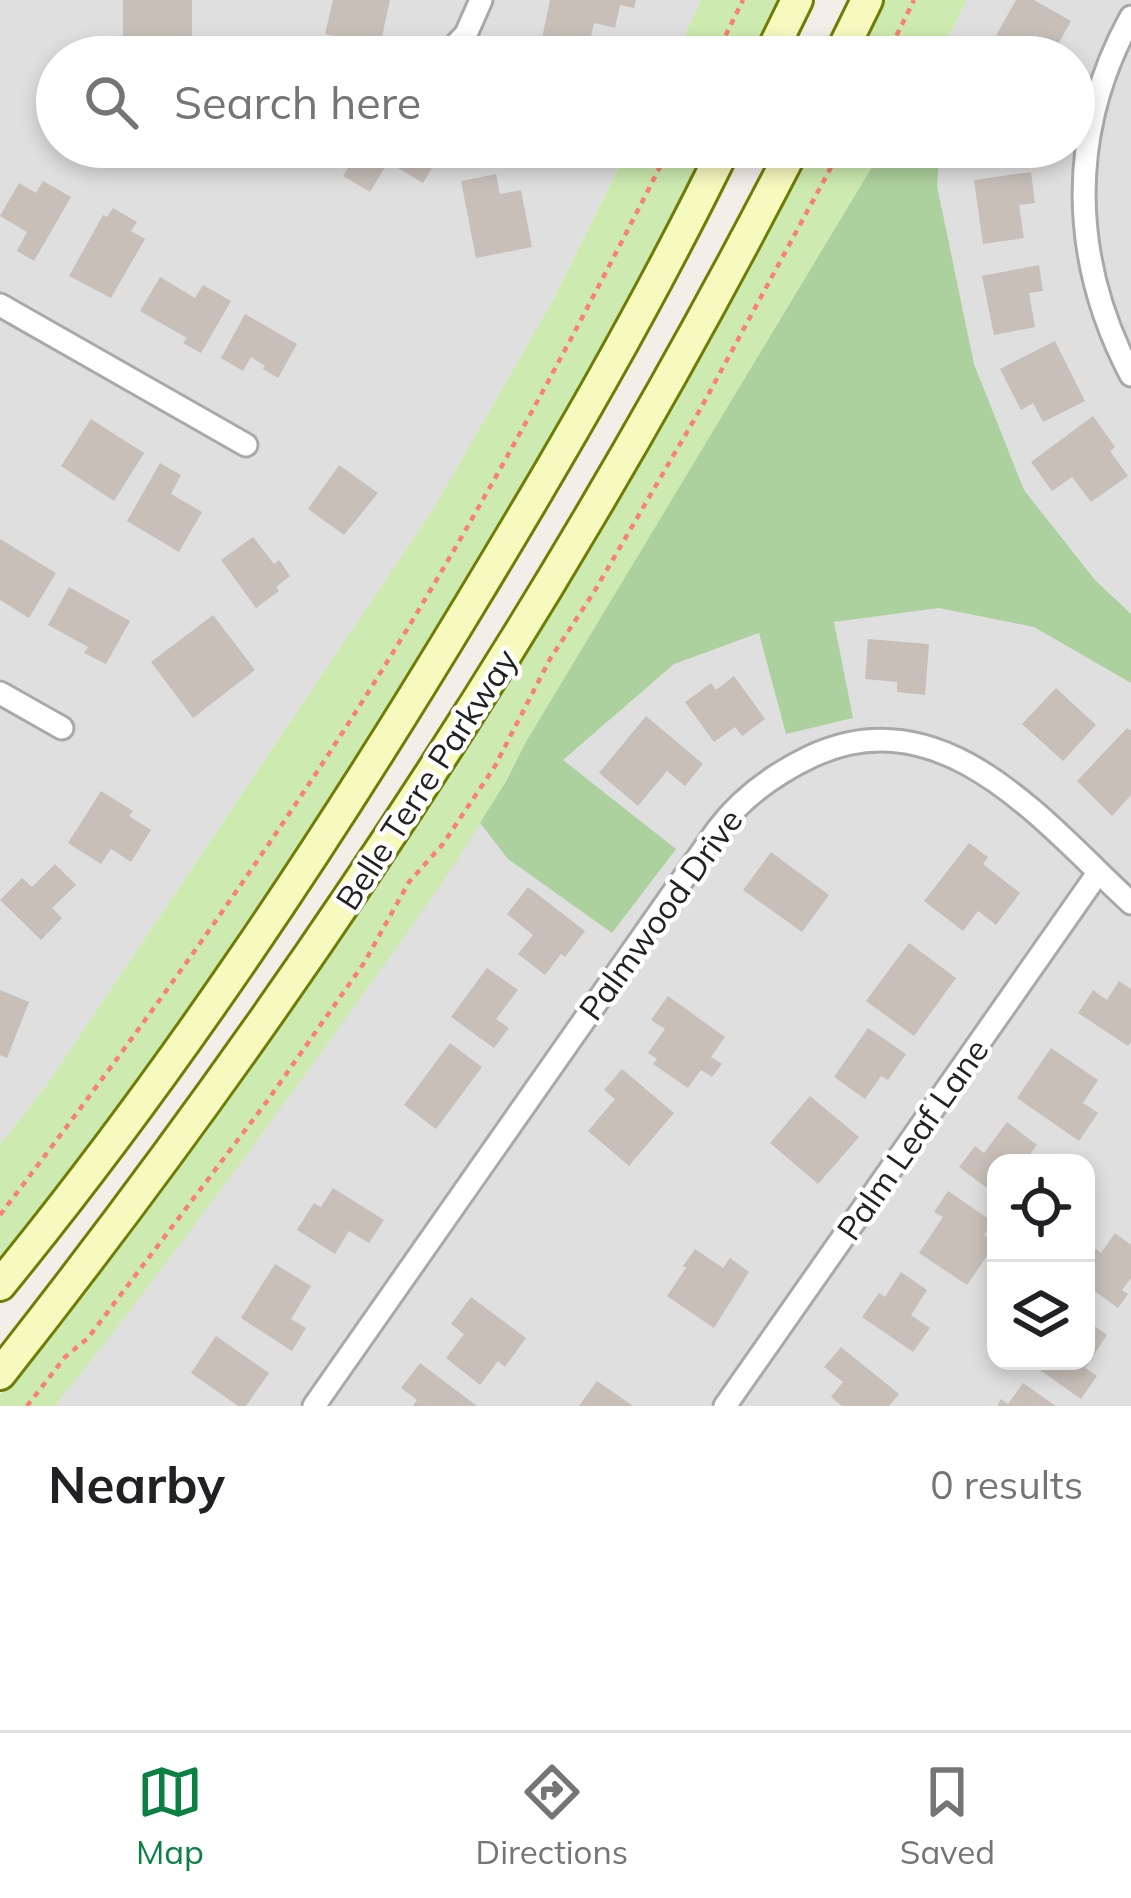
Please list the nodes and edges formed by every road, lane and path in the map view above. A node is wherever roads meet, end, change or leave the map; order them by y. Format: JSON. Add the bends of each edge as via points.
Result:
{"nodes":[{"id":1,"x":481,"y":0,"type":"edge"},
{"id":2,"x":743,"y":0,"type":"edge"},
{"id":3,"x":797,"y":0,"type":"edge"},
{"id":4,"x":867,"y":0,"type":"edge"},
{"id":5,"x":914,"y":0,"type":"edge"},
{"id":6,"x":1131,"y":17,"type":"edge"},
{"id":7,"x":464,"y":36,"type":"edge"},
{"id":8,"x":725,"y":36,"type":"edge"},
{"id":9,"x":779,"y":36,"type":"edge"},
{"id":10,"x":849,"y":36,"type":"edge"},
{"id":11,"x":896,"y":36,"type":"edge"},
{"id":12,"x":1095,"y":109,"type":"edge"},
{"id":13,"x":659,"y":168,"type":"edge"},
{"id":14,"x":714,"y":168,"type":"edge"},
{"id":15,"x":783,"y":168,"type":"edge"},
{"id":16,"x":831,"y":168,"type":"edge"},
{"id":17,"x":1085,"y":168,"type":"edge"},
{"id":18,"x":0,"y":305,"type":"edge"},
{"id":19,"x":1131,"y":375,"type":"edge"},
{"id":20,"x":246,"y":445,"type":"dead end"},
{"id":21,"x":0,"y":693,"type":"edge"},
{"id":22,"x":62,"y":728,"type":"dead end"},
{"id":23,"x":1099,"y":873,"type":"junction"},
{"id":24,"x":1131,"y":903,"type":"edge"},
{"id":25,"x":0,"y":1215,"type":"edge"},
{"id":26,"x":0,"y":1285,"type":"edge"},
{"id":27,"x":0,"y":1374,"type":"edge"},
{"id":28,"x":27,"y":1406,"type":"edge"},
{"id":29,"x":314,"y":1406,"type":"edge"},
{"id":30,"x":725,"y":1406,"type":"edge"}],
"edges":[{"from":1,"to":7,"type":"street"},
{"from":2,"to":8,"type":"path"},
{"from":3,"to":9,"type":"main road"},
{"from":4,"to":10,"type":"main road"},
{"from":5,"to":11,"type":"path"},
{"from":6,"to":12,"type":"street"},
{"from":13,"to":25,"type":"path","via":[[496,474],[356,712],[230,902]]},
{"from":14,"to":26,"type":"main road","name":"Belle Terre Parkway","via":[[577,428],[394,730],[251,946]]},
{"from":15,"to":27,"type":"main road","name":"Belle Terre Parkway","via":[[622,464],[437,766],[248,1046]]},
{"from":16,"to":28,"type":"path","via":[[466,811],[409,882],[364,963],[268,1100]]},
{"from":17,"to":19,"type":"street","via":[[1094,283]]},
{"from":18,"to":20,"type":"street"},
{"from":21,"to":22,"type":"street"},
{"from":23,"to":24,"type":"street","name":"Palmwood Drive"},
{"from":23,"to":29,"type":"street","name":"Palmwood Drive","via":[[1002,784],[916,743],[839,746],[764,782],[718,829]]},
{"from":23,"to":30,"type":"street","name":"Palm Leaf Lane"}]}
